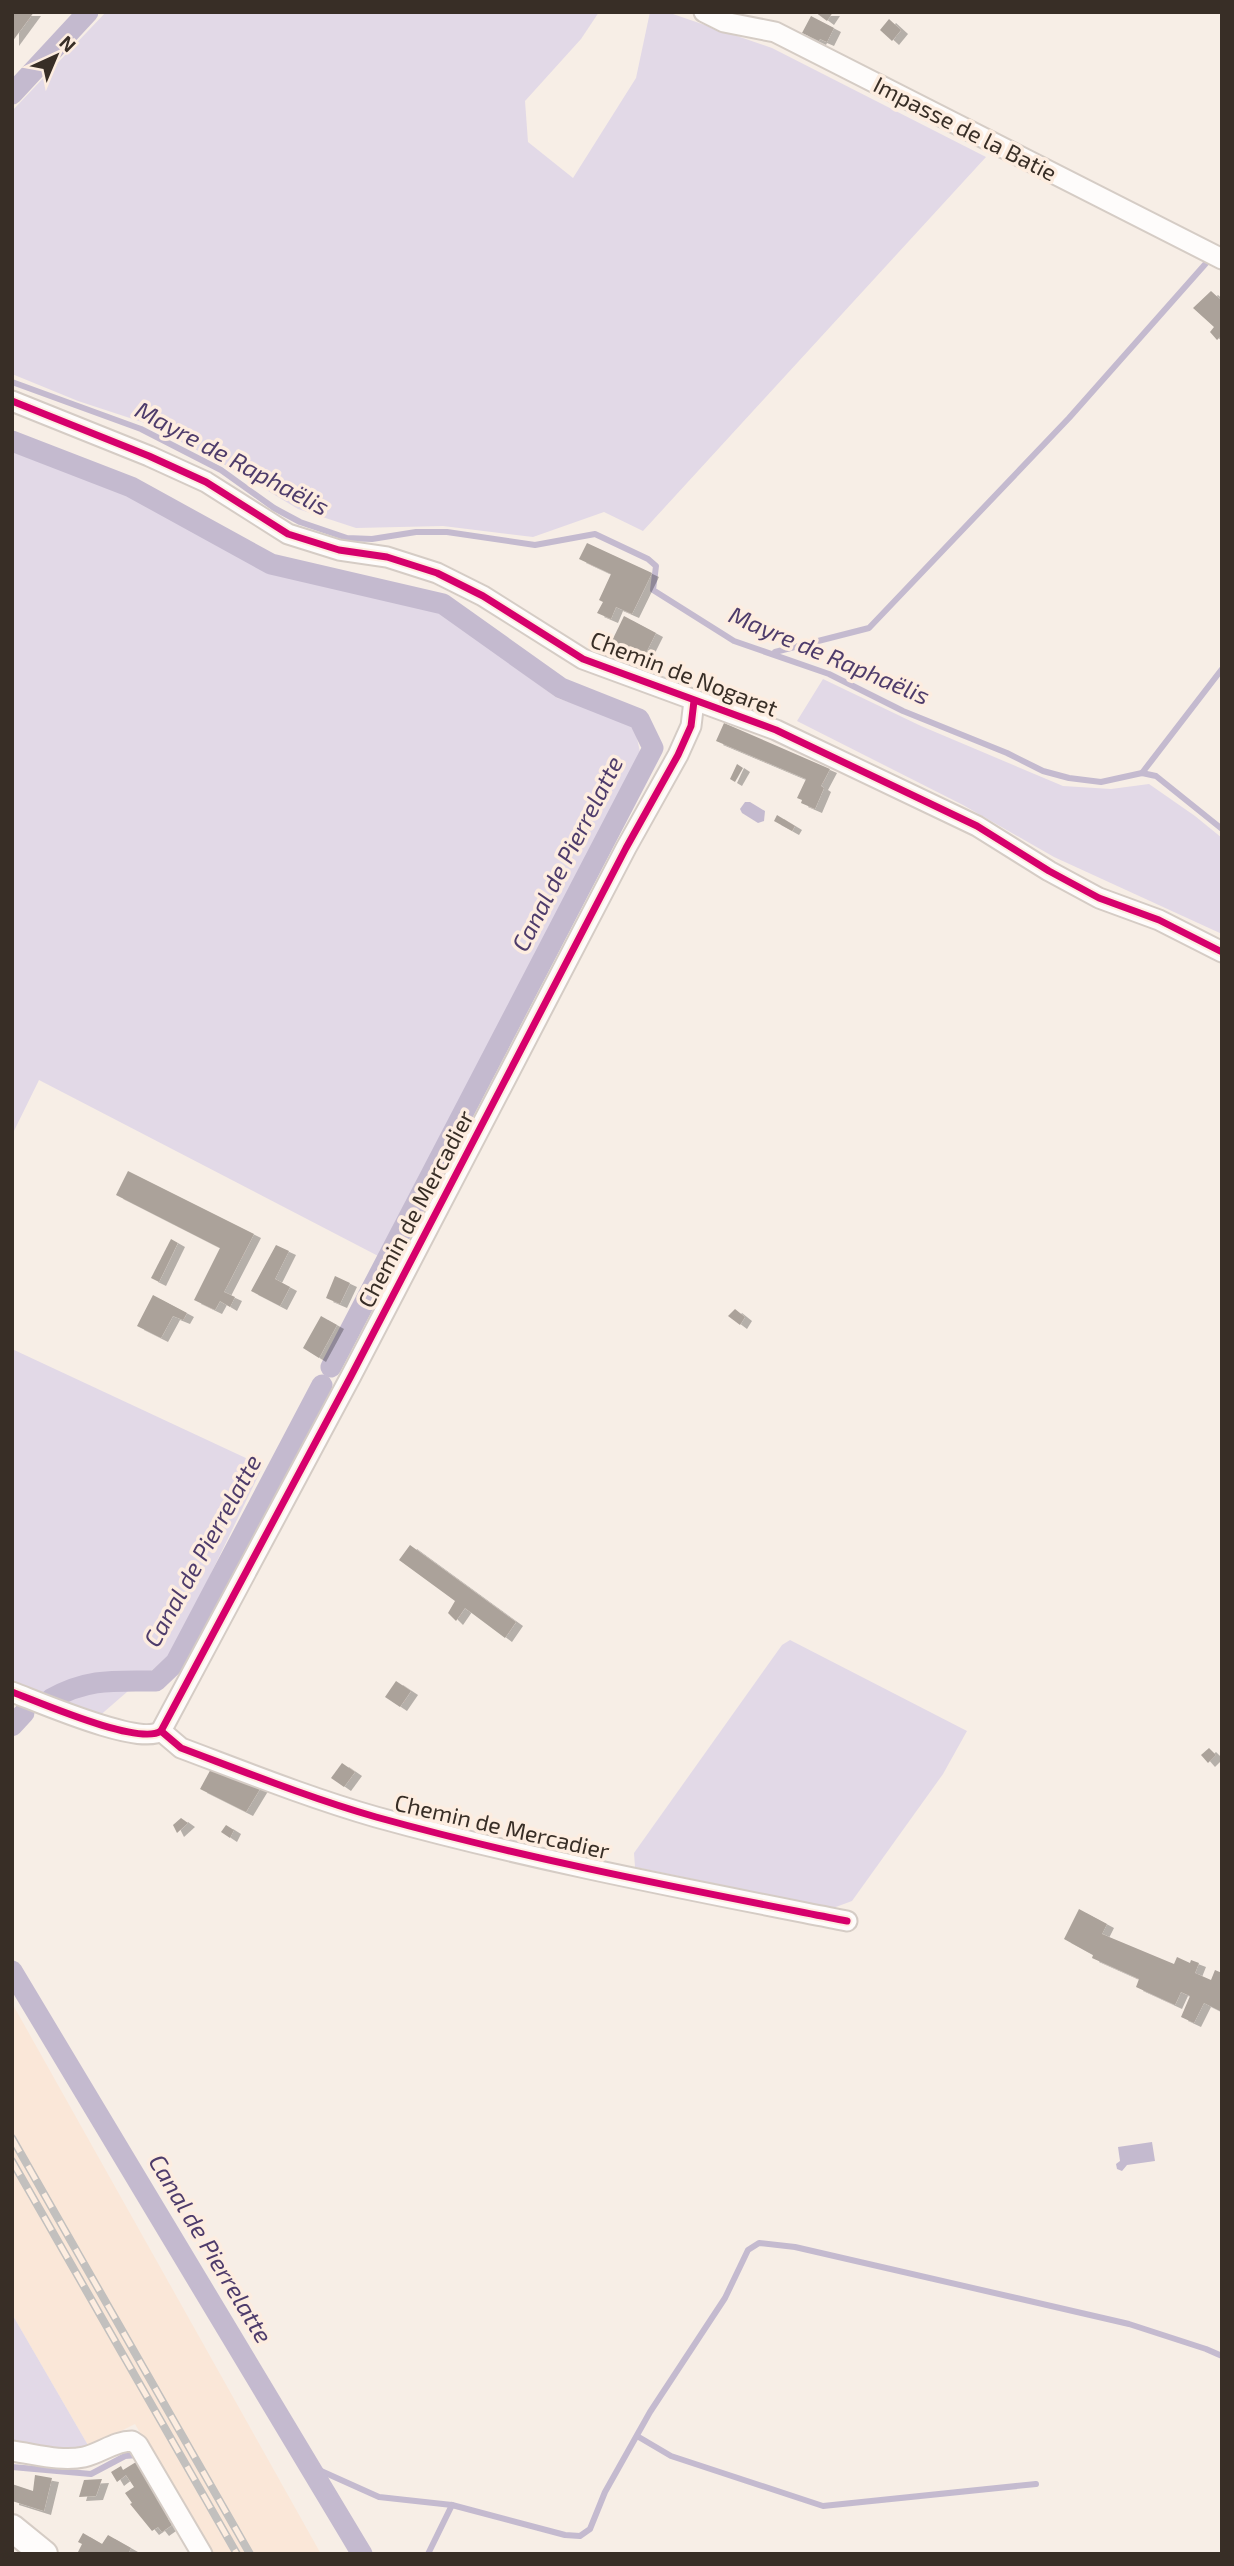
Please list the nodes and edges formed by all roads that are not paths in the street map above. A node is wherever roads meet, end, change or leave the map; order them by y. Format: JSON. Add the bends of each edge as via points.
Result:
{"nodes":[{"id":1,"x":704,"y":12,"type":"edge"},
{"id":2,"x":1222,"y":259,"type":"edge"},
{"id":3,"x":12,"y":401,"type":"edge"},
{"id":4,"x":694,"y":701,"type":"junction"},
{"id":5,"x":1222,"y":952,"type":"edge"},
{"id":6,"x":12,"y":1692,"type":"edge"},
{"id":7,"x":161,"y":1731,"type":"junction"},
{"id":8,"x":848,"y":1921,"type":"dead end"},
{"id":9,"x":12,"y":2451,"type":"edge"},
{"id":10,"x":12,"y":2528,"type":"edge"},
{"id":11,"x":44,"y":2554,"type":"edge"},
{"id":12,"x":202,"y":2554,"type":"edge"}],
"edges":[{"from":1,"to":2,"type":"street","name":"Impasse de la Batie","via":[[724,22],[775,32]]},
{"from":3,"to":4,"type":"street","name":"Chemin de Nogaret","via":[[206,482],[288,534],[437,573],[583,659]]},
{"from":4,"to":5,"type":"street","name":"Chemin de Nogaret","via":[[776,730],[977,826],[1099,898],[1159,920]]},
{"from":4,"to":7,"type":"street","name":"Chemin de Mercadier","via":[[691,726],[678,755]]},
{"from":6,"to":7,"type":"street","via":[[107,1727],[141,1734]]},
{"from":7,"to":8,"type":"street","name":"Chemin de Mercadier","via":[[181,1748],[377,1817],[539,1857]]},
{"from":9,"to":12,"type":"street","via":[[81,2458],[132,2441]]},
{"from":10,"to":11,"type":"street"}]}
